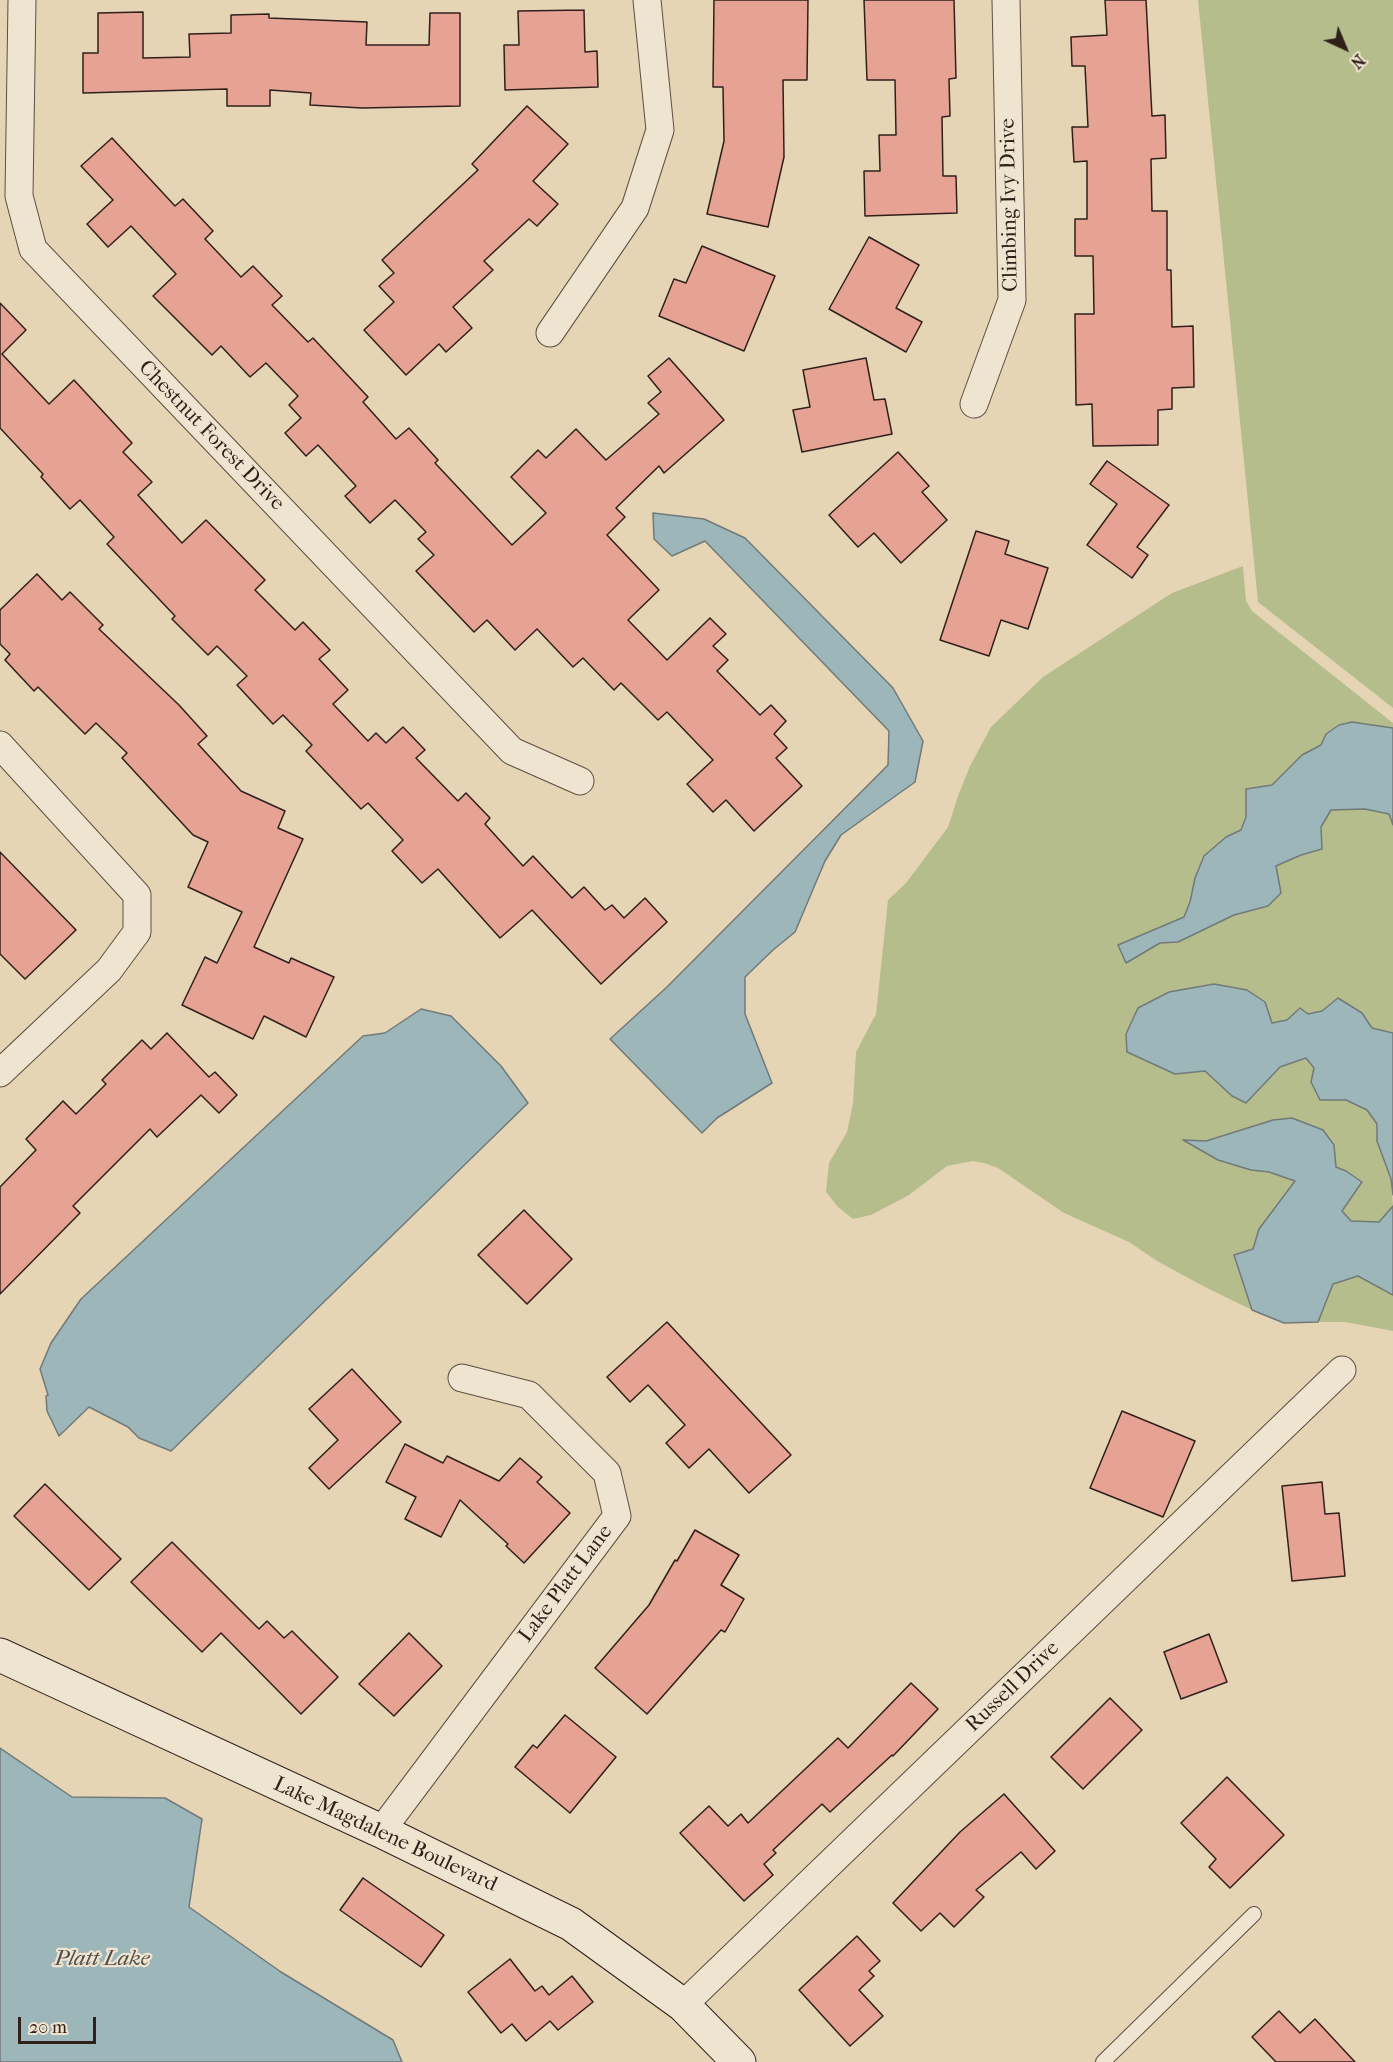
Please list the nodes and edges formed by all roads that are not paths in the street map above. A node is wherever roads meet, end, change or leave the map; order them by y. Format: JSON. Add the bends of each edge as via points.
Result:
{"nodes":[{"id":1,"x":22,"y":0,"type":"edge"},
{"id":2,"x":647,"y":0,"type":"edge"},
{"id":3,"x":1006,"y":0,"type":"edge"},
{"id":4,"x":550,"y":333,"type":"dead end"},
{"id":5,"x":974,"y":404,"type":"dead end"},
{"id":6,"x":0,"y":745,"type":"edge"},
{"id":7,"x":580,"y":781,"type":"dead end"},
{"id":8,"x":0,"y":1073,"type":"edge"},
{"id":9,"x":1342,"y":1370,"type":"dead end"},
{"id":10,"x":462,"y":1378,"type":"dead end"},
{"id":11,"x":0,"y":1656,"type":"edge"},
{"id":12,"x":381,"y":1831,"type":"junction"},
{"id":13,"x":1254,"y":1914,"type":"dead end"},
{"id":14,"x":683,"y":2005,"type":"junction"},
{"id":15,"x":739,"y":2062,"type":"edge"},
{"id":16,"x":1103,"y":2062,"type":"edge"}],
"edges":[{"from":1,"to":7,"type":"street","name":"Chestnut Forest Drive","via":[[19,196],[33,249],[512,751]]},
{"from":2,"to":4,"type":"street","via":[[660,130],[635,207]]},
{"from":3,"to":5,"type":"street","name":"Climbing Ivy Drive","via":[[1012,300]]},
{"from":6,"to":8,"type":"street","via":[[137,895],[137,932],[109,970]]},
{"from":9,"to":14,"type":"street","name":"Russell Drive"},
{"from":10,"to":12,"type":"street","name":"Lake Platt Lane","via":[[529,1395],[607,1473],[617,1516]]},
{"from":11,"to":12,"type":"street","name":"Lake Magdalene Boulevard"},
{"from":12,"to":14,"type":"street","name":"Lake Magdalene Boulevard","via":[[571,1924]]},
{"from":13,"to":16,"type":"lane"},
{"from":14,"to":15,"type":"street","name":"Lake Magdalene Boulevard"}]}
